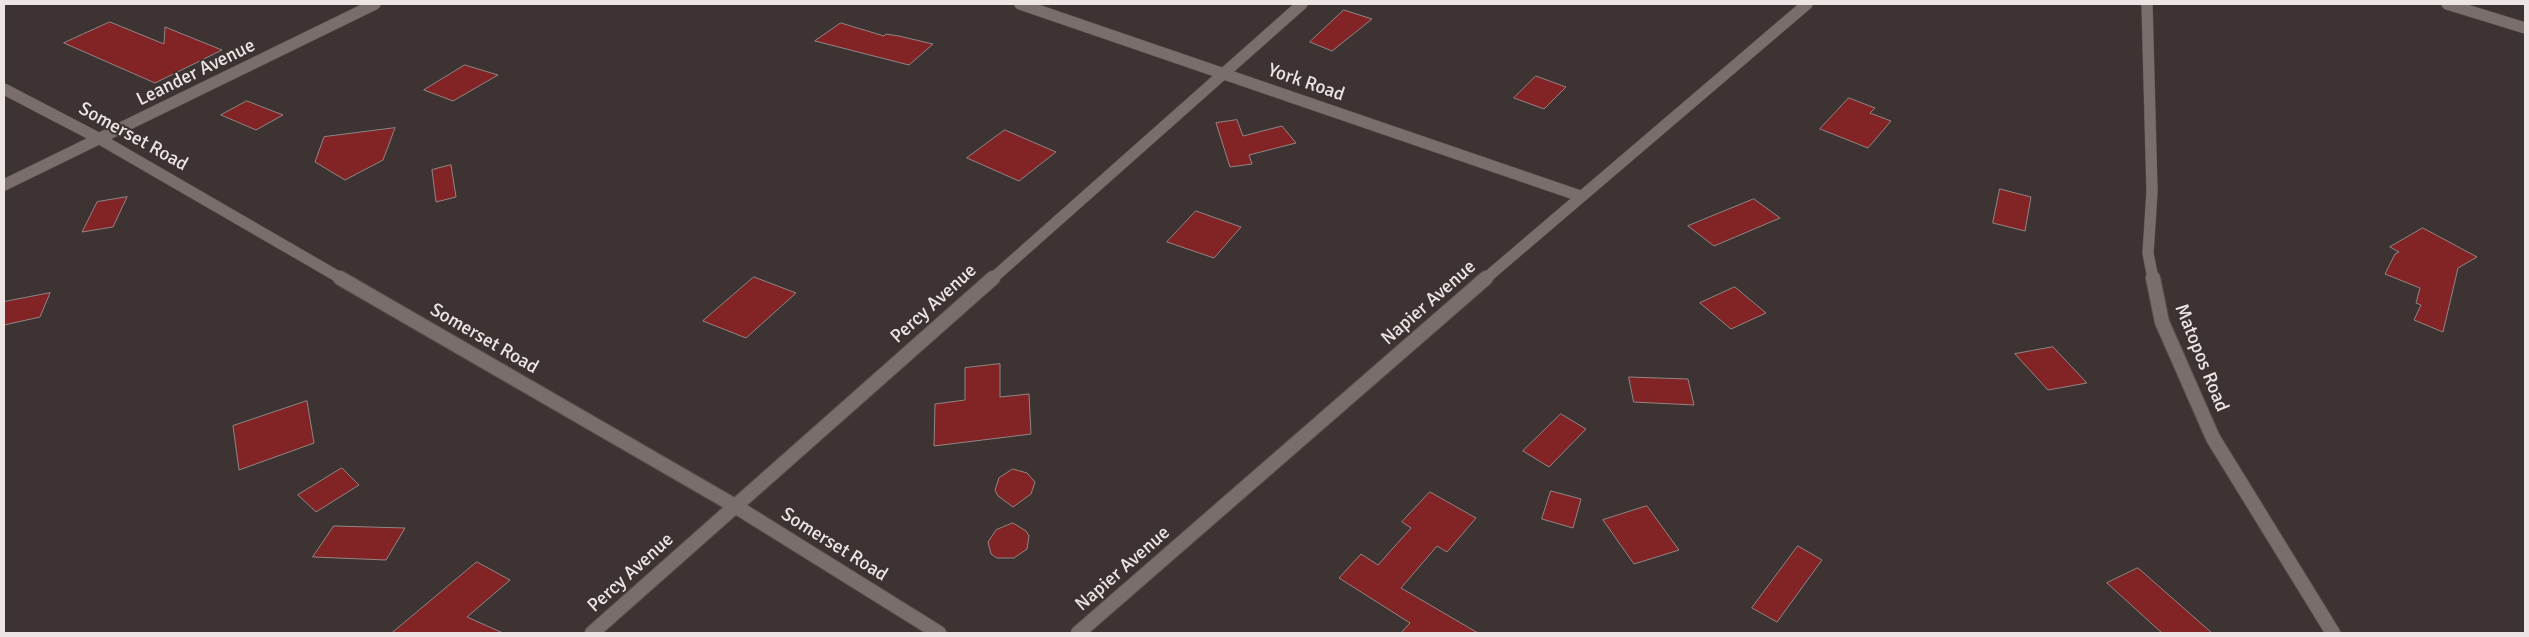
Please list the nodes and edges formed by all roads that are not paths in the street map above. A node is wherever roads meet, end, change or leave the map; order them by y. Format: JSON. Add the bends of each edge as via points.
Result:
{"nodes":[{"id":1,"x":376,"y":4,"type":"edge"},
{"id":2,"x":1020,"y":4,"type":"edge"},
{"id":3,"x":1302,"y":4,"type":"edge"},
{"id":4,"x":1807,"y":4,"type":"edge"},
{"id":5,"x":2147,"y":4,"type":"edge"},
{"id":6,"x":2447,"y":4,"type":"edge"},
{"id":7,"x":2525,"y":28,"type":"edge"},
{"id":8,"x":1223,"y":72,"type":"junction"},
{"id":9,"x":4,"y":89,"type":"edge"},
{"id":10,"x":100,"y":139,"type":"junction"},
{"id":11,"x":4,"y":185,"type":"edge"},
{"id":12,"x":1580,"y":196,"type":"junction"},
{"id":13,"x":735,"y":506,"type":"junction"},
{"id":14,"x":592,"y":633,"type":"edge"},
{"id":15,"x":939,"y":633,"type":"edge"},
{"id":16,"x":1078,"y":633,"type":"edge"},
{"id":17,"x":2333,"y":633,"type":"edge"}],
"edges":[{"from":1,"to":10,"type":"street","name":"Leander Avenue"},
{"from":2,"to":8,"type":"street","name":"York Road"},
{"from":3,"to":8,"type":"street","name":"Percy Avenue"},
{"from":4,"to":12,"type":"street","name":"Napier Avenue"},
{"from":5,"to":17,"type":"street","name":"Matopos Road","via":[[2152,192],[2148,253],[2162,322],[2213,438]]},
{"from":6,"to":7,"type":"street"},
{"from":8,"to":12,"type":"street","name":"York Road"},
{"from":8,"to":13,"type":"street","name":"Percy Avenue"},
{"from":9,"to":10,"type":"street","name":"Somerset Road"},
{"from":10,"to":11,"type":"street","name":"Leander Avenue"},
{"from":10,"to":13,"type":"street","name":"Somerset Road"},
{"from":12,"to":16,"type":"street","name":"Napier Avenue"},
{"from":13,"to":14,"type":"street","name":"Percy Avenue"},
{"from":13,"to":15,"type":"street","name":"Somerset Road"}]}
